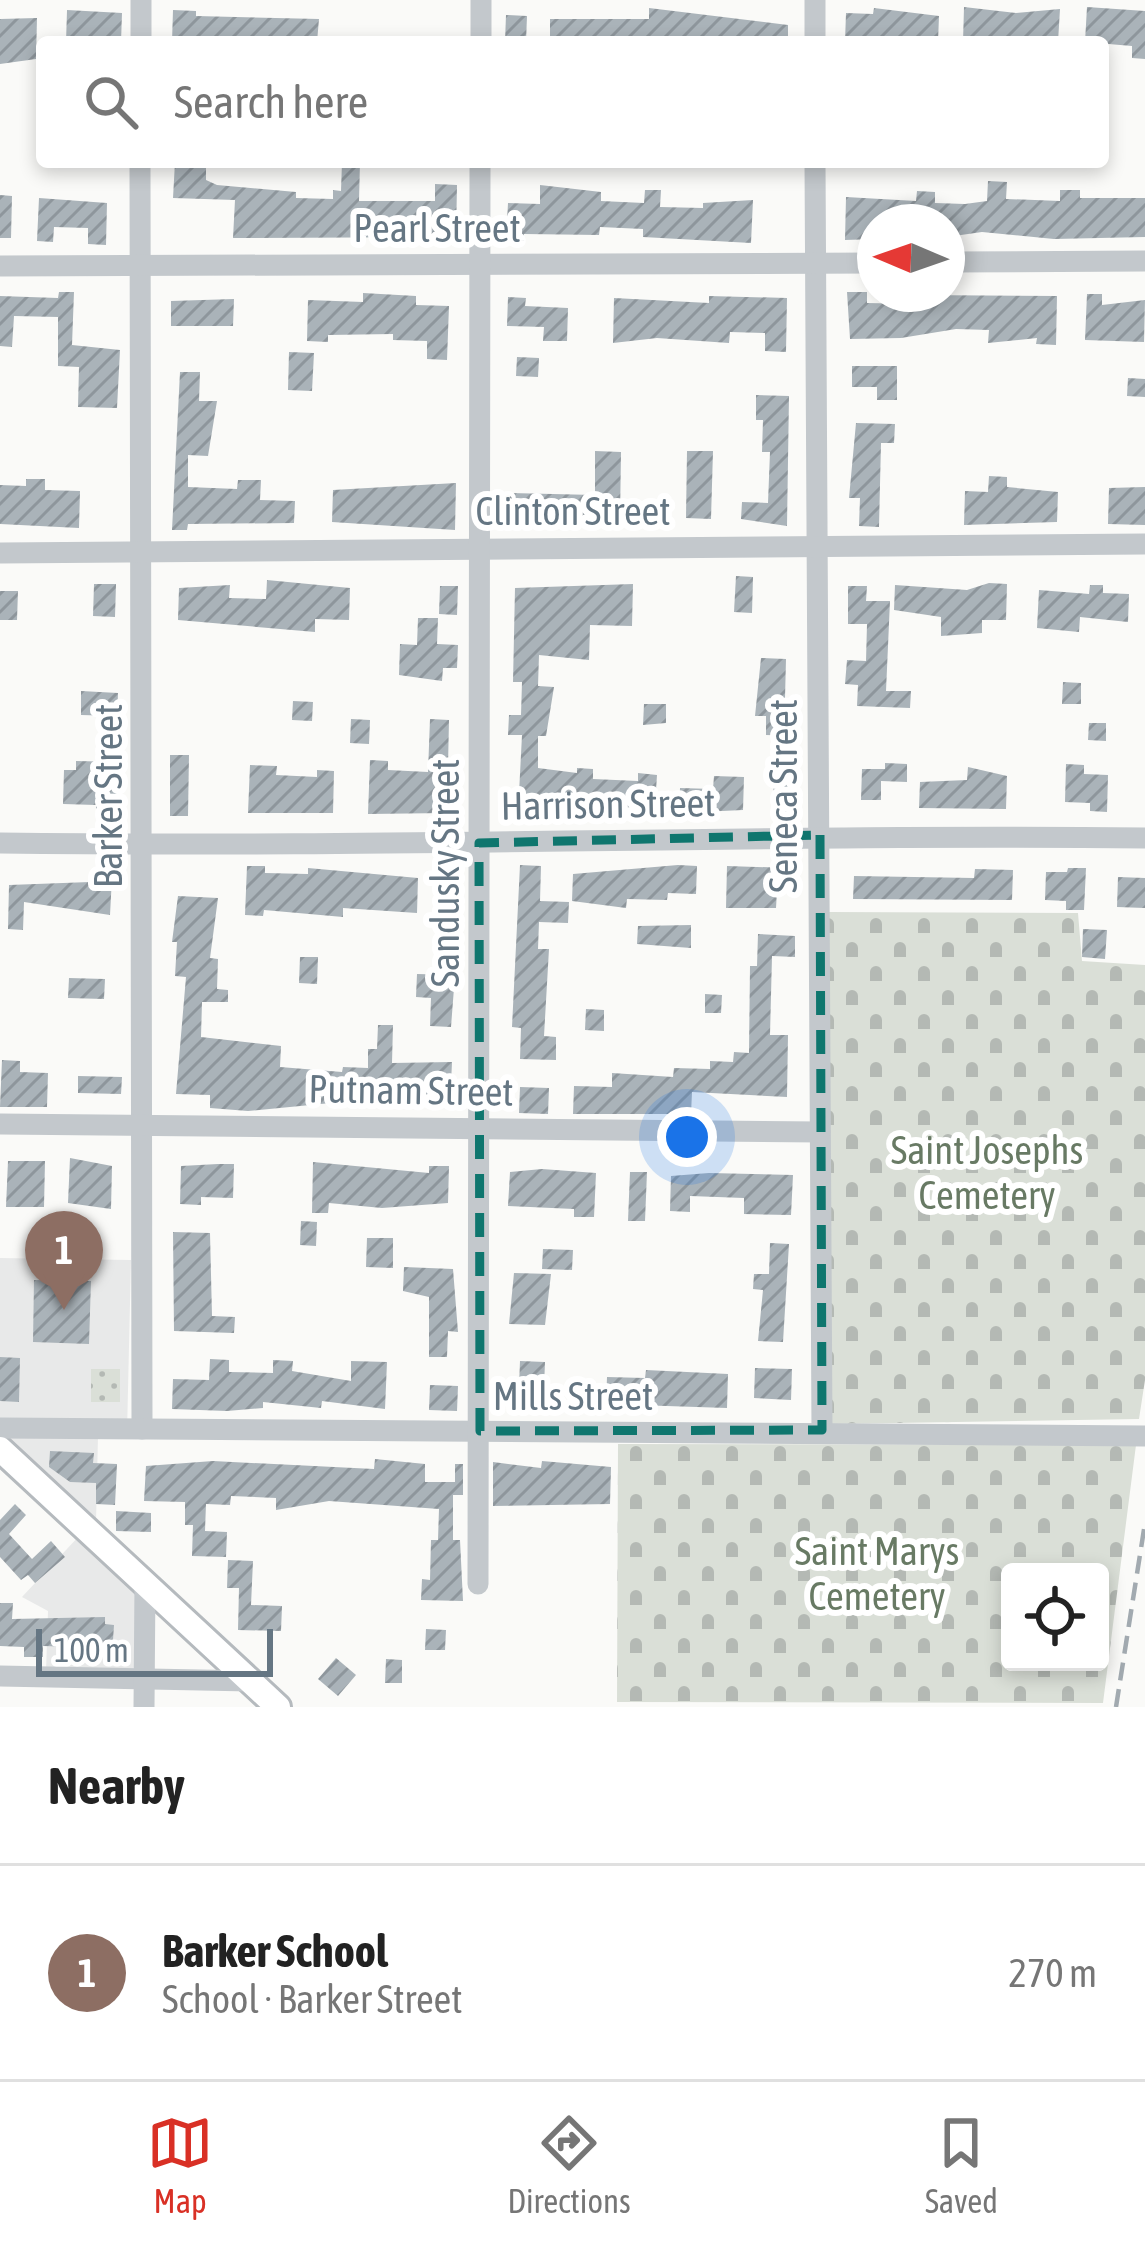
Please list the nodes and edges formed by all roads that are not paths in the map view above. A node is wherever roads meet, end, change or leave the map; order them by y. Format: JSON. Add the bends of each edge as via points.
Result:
{"nodes":[{"id":1,"x":141,"y":0,"type":"edge"},
{"id":2,"x":481,"y":0,"type":"edge"},
{"id":3,"x":814,"y":0,"type":"edge"},
{"id":4,"x":141,"y":36,"type":"edge"},
{"id":5,"x":481,"y":36,"type":"edge"},
{"id":6,"x":814,"y":36,"type":"edge"},
{"id":7,"x":140,"y":168,"type":"edge"},
{"id":8,"x":480,"y":168,"type":"edge"},
{"id":9,"x":815,"y":168,"type":"edge"},
{"id":10,"x":1145,"y":261,"type":"edge"},
{"id":11,"x":857,"y":262,"type":"edge"},
{"id":12,"x":965,"y":262,"type":"edge"},
{"id":13,"x":817,"y":263,"type":"junction"},
{"id":14,"x":480,"y":264,"type":"junction"},
{"id":15,"x":140,"y":265,"type":"junction"},
{"id":16,"x":0,"y":266,"type":"edge"},
{"id":17,"x":1145,"y":544,"type":"edge"},
{"id":18,"x":484,"y":547,"type":"junction"},
{"id":19,"x":820,"y":547,"type":"junction"},
{"id":20,"x":142,"y":550,"type":"junction"},
{"id":21,"x":0,"y":553,"type":"edge"},
{"id":22,"x":820,"y":835,"type":"junction"},
{"id":23,"x":1145,"y":838,"type":"edge"},
{"id":24,"x":0,"y":843,"type":"edge"},
{"id":25,"x":479,"y":843,"type":"junction"},
{"id":26,"x":146,"y":845,"type":"junction"},
{"id":27,"x":142,"y":1122,"type":"junction"},
{"id":28,"x":0,"y":1124,"type":"edge"},
{"id":29,"x":482,"y":1127,"type":"junction"},
{"id":30,"x":820,"y":1132,"type":"junction"},
{"id":31,"x":0,"y":1428,"type":"edge"},
{"id":32,"x":142,"y":1429,"type":"junction"},
{"id":33,"x":822,"y":1430,"type":"junction"},
{"id":34,"x":480,"y":1431,"type":"junction"},
{"id":35,"x":1145,"y":1436,"type":"edge"},
{"id":36,"x":0,"y":1449,"type":"edge"},
{"id":37,"x":145,"y":1582,"type":"junction"},
{"id":38,"x":478,"y":1584,"type":"dead end"},
{"id":39,"x":0,"y":1676,"type":"edge"},
{"id":40,"x":144,"y":1678,"type":"junction"},
{"id":41,"x":250,"y":1681,"type":"junction"},
{"id":42,"x":144,"y":1707,"type":"edge"},
{"id":43,"x":278,"y":1707,"type":"edge"}],
"edges":[{"from":1,"to":4,"type":"street"},
{"from":2,"to":5,"type":"street"},
{"from":3,"to":6,"type":"street"},
{"from":7,"to":15,"type":"street","name":"Barker Street"},
{"from":8,"to":14,"type":"street","name":"Sandusky Street"},
{"from":9,"to":13,"type":"street","name":"Seneca Street"},
{"from":10,"to":12,"type":"street"},
{"from":11,"to":13,"type":"street","name":"Pearl Street"},
{"from":13,"to":14,"type":"street","name":"Pearl Street"},
{"from":13,"to":19,"type":"street","name":"Seneca Street"},
{"from":14,"to":15,"type":"street","name":"Pearl Street"},
{"from":14,"to":18,"type":"street","name":"Sandusky Street"},
{"from":15,"to":16,"type":"street","name":"Pearl Street"},
{"from":15,"to":20,"type":"street","name":"Barker Street"},
{"from":17,"to":19,"type":"street","name":"Clinton Street"},
{"from":18,"to":19,"type":"street","name":"Clinton Street"},
{"from":18,"to":20,"type":"street","name":"Clinton Street"},
{"from":18,"to":25,"type":"street","name":"Sandusky Street"},
{"from":19,"to":22,"type":"street","name":"Seneca Street"},
{"from":20,"to":21,"type":"street","name":"Clinton Street"},
{"from":20,"to":26,"type":"street","name":"Barker Street"},
{"from":22,"to":23,"type":"street","name":"Harrison Street"},
{"from":22,"to":25,"type":"street","name":"Harrison Street"},
{"from":22,"to":30,"type":"street","name":"Seneca Street"},
{"from":24,"to":26,"type":"street","name":"Harrison Street"},
{"from":25,"to":26,"type":"street","name":"Harrison Street"},
{"from":25,"to":29,"type":"street","name":"Sandusky Street"},
{"from":26,"to":27,"type":"street","name":"Barker Street"},
{"from":27,"to":28,"type":"street","name":"Putnam Street"},
{"from":27,"to":29,"type":"street","name":"Putnam Street"},
{"from":27,"to":32,"type":"street","name":"Barker Street"},
{"from":29,"to":30,"type":"street","name":"Putnam Street"},
{"from":29,"to":34,"type":"street","name":"Sandusky Street"},
{"from":30,"to":33,"type":"street","name":"Seneca Street"},
{"from":31,"to":32,"type":"street","name":"Mills Street"},
{"from":32,"to":34,"type":"street","name":"Mills Street"},
{"from":33,"to":34,"type":"street","name":"Mills Street"},
{"from":33,"to":35,"type":"street","name":"Mills Street"},
{"from":34,"to":38,"type":"street","name":"Sandusky Street"},
{"from":36,"to":37,"type":"main road"},
{"from":37,"to":40,"type":"street"},
{"from":37,"to":41,"type":"main road"},
{"from":39,"to":40,"type":"street"},
{"from":40,"to":41,"type":"street"},
{"from":40,"to":42,"type":"street"},
{"from":41,"to":43,"type":"main road"}]}
